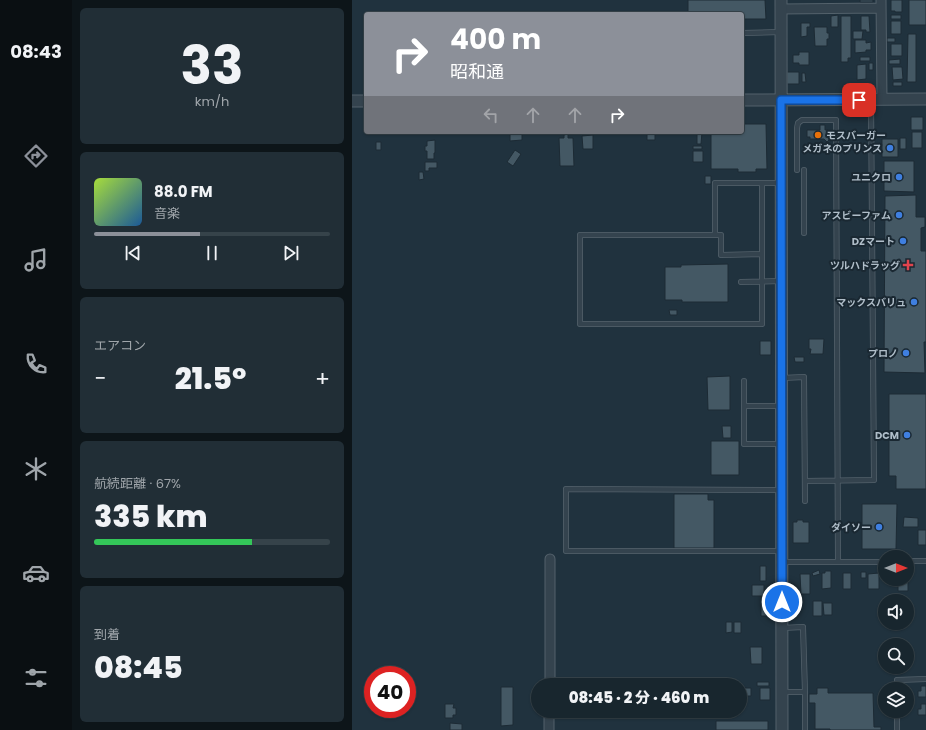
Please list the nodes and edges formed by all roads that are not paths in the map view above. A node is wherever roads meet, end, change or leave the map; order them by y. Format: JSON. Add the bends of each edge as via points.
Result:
{"nodes":[{"id":1,"x":781,"y":4,"type":"edge"},
{"id":2,"x":829,"y":4,"type":"edge"},
{"id":3,"x":881,"y":4,"type":"edge"},
{"id":4,"x":781,"y":32,"type":"junction"},
{"id":5,"x":744,"y":33,"type":"edge"},
{"id":6,"x":926,"y":99,"type":"edge"},
{"id":7,"x":744,"y":100,"type":"edge"},
{"id":8,"x":781,"y":100,"type":"junction"},
{"id":9,"x":877,"y":100,"type":"junction"},
{"id":10,"x":352,"y":101,"type":"edge"},
{"id":11,"x":364,"y":101,"type":"edge"},
{"id":12,"x":797,"y":170,"type":"dead end"},
{"id":13,"x":804,"y":170,"type":"dead end"},
{"id":14,"x":762,"y":183,"type":"junction"},
{"id":15,"x":781,"y":183,"type":"junction"},
{"id":16,"x":804,"y":233,"type":"dead end"},
{"id":17,"x":715,"y":235,"type":"junction"},
{"id":18,"x":762,"y":254,"type":"junction"},
{"id":19,"x":781,"y":281,"type":"junction"},
{"id":20,"x":741,"y":282,"type":"dead end"},
{"id":21,"x":762,"y":282,"type":"junction"},
{"id":22,"x":781,"y":378,"type":"junction"},
{"id":23,"x":744,"y":381,"type":"dead end"},
{"id":24,"x":744,"y":406,"type":"junction"},
{"id":25,"x":782,"y":406,"type":"junction"},
{"id":26,"x":782,"y":444,"type":"junction"},
{"id":27,"x":837,"y":480,"type":"junction"},
{"id":28,"x":805,"y":481,"type":"junction"},
{"id":29,"x":782,"y":490,"type":"junction"},
{"id":30,"x":805,"y":501,"type":"dead end"},
{"id":31,"x":782,"y":556,"type":"junction"},
{"id":32,"x":550,"y":559,"type":"dead end"},
{"id":33,"x":926,"y":561,"type":"edge"},
{"id":34,"x":838,"y":562,"type":"junction"},
{"id":35,"x":878,"y":562,"type":"edge"},
{"id":36,"x":914,"y":562,"type":"edge"},
{"id":37,"x":782,"y":628,"type":"junction"},
{"id":38,"x":550,"y":678,"type":"edge"},
{"id":39,"x":926,"y":679,"type":"edge"},
{"id":40,"x":897,"y":682,"type":"edge"},
{"id":41,"x":782,"y":692,"type":"junction"},
{"id":42,"x":805,"y":692,"type":"junction"},
{"id":43,"x":550,"y":718,"type":"edge"},
{"id":44,"x":897,"y":718,"type":"edge"},
{"id":45,"x":550,"y":730,"type":"edge"},
{"id":46,"x":782,"y":730,"type":"edge"},
{"id":47,"x":805,"y":730,"type":"edge"},
{"id":48,"x":897,"y":730,"type":"edge"}],
"edges":[{"from":1,"to":2,"type":"street"},
{"from":1,"to":4,"type":"street"},
{"from":2,"to":3,"type":"street"},
{"from":3,"to":9,"type":"street"},
{"from":4,"to":5,"type":"lane"},
{"from":4,"to":8,"type":"street"},
{"from":6,"to":9,"type":"street"},
{"from":7,"to":8,"type":"street"},
{"from":8,"to":9,"type":"street"},
{"from":8,"to":15,"type":"street"},
{"from":9,"to":27,"type":"lane","via":[[871,128],[874,480]]},
{"from":10,"to":11,"type":"street"},
{"from":12,"to":27,"type":"lane","via":[[798,123],[802,120],[836,120]]},
{"from":13,"to":16,"type":"lane"},
{"from":14,"to":15,"type":"lane"},
{"from":14,"to":17,"type":"lane","via":[[715,183]]},
{"from":14,"to":18,"type":"lane"},
{"from":15,"to":19,"type":"street"},
{"from":17,"to":18,"type":"lane","via":[[721,235],[721,255]]},
{"from":17,"to":21,"type":"lane","via":[[580,235],[580,324],[762,324]]},
{"from":18,"to":21,"type":"lane"},
{"from":19,"to":21,"type":"lane"},
{"from":19,"to":22,"type":"street"},
{"from":20,"to":21,"type":"lane"},
{"from":22,"to":25,"type":"street"},
{"from":22,"to":28,"type":"lane","via":[[804,377]]},
{"from":23,"to":24,"type":"lane"},
{"from":24,"to":25,"type":"lane"},
{"from":24,"to":26,"type":"lane","via":[[744,444]]},
{"from":25,"to":26,"type":"street"},
{"from":26,"to":29,"type":"street"},
{"from":27,"to":28,"type":"lane"},
{"from":27,"to":34,"type":"lane"},
{"from":28,"to":30,"type":"lane"},
{"from":29,"to":31,"type":"street"},
{"from":29,"to":31,"type":"lane","via":[[566,490],[566,551]]},
{"from":31,"to":34,"type":"lane"},
{"from":31,"to":37,"type":"street"},
{"from":32,"to":38,"type":"street"},
{"from":33,"to":36,"type":"lane"},
{"from":34,"to":35,"type":"lane"},
{"from":37,"to":41,"type":"street"},
{"from":37,"to":42,"type":"lane","via":[[804,627]]},
{"from":39,"to":40,"type":"lane"},
{"from":41,"to":42,"type":"lane"},
{"from":41,"to":46,"type":"street"},
{"from":42,"to":47,"type":"lane"},
{"from":43,"to":45,"type":"street"},
{"from":44,"to":48,"type":"lane"}]}
